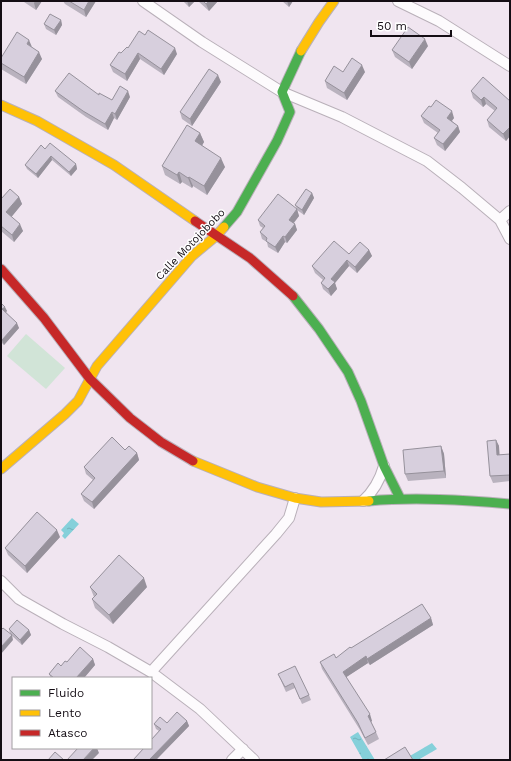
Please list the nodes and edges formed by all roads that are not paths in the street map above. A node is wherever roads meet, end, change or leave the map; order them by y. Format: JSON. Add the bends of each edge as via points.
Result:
{"nodes":[{"id":1,"x":143,"y":1,"type":"edge"},
{"id":2,"x":334,"y":1,"type":"edge"},
{"id":3,"x":398,"y":1,"type":"edge"},
{"id":4,"x":510,"y":66,"type":"edge"},
{"id":5,"x":282,"y":92,"type":"junction"},
{"id":6,"x":1,"y":105,"type":"edge"},
{"id":7,"x":510,"y":211,"type":"edge"},
{"id":8,"x":500,"y":220,"type":"junction"},
{"id":9,"x":216,"y":236,"type":"junction"},
{"id":10,"x":510,"y":239,"type":"edge"},
{"id":11,"x":1,"y":269,"type":"edge"},
{"id":12,"x":90,"y":379,"type":"junction"},
{"id":13,"x":384,"y":466,"type":"junction"},
{"id":14,"x":1,"y":469,"type":"edge"},
{"id":15,"x":295,"y":498,"type":"junction"},
{"id":16,"x":400,"y":498,"type":"junction"},
{"id":17,"x":363,"y":501,"type":"junction"},
{"id":18,"x":510,"y":504,"type":"edge"},
{"id":19,"x":1,"y":581,"type":"edge"},
{"id":20,"x":151,"y":672,"type":"junction"},
{"id":21,"x":243,"y":748,"type":"junction"},
{"id":22,"x":232,"y":760,"type":"edge"},
{"id":23,"x":254,"y":760,"type":"edge"}],
"edges":[{"from":1,"to":5,"type":"street"},
{"from":2,"to":5,"type":"street","via":[[295,63]]},
{"from":3,"to":4,"type":"street","via":[[439,21]]},
{"from":5,"to":8,"type":"street","via":[[342,117],[427,161]]},
{"from":5,"to":9,"type":"street","name":"Calle Motojobobo","via":[[290,112],[277,141],[238,212]]},
{"from":6,"to":9,"type":"street","via":[[37,121],[114,165]]},
{"from":7,"to":8,"type":"street"},
{"from":8,"to":10,"type":"street"},
{"from":9,"to":12,"type":"street","name":"Calle Motojobobo","via":[[192,256],[97,366]]},
{"from":9,"to":13,"type":"street","via":[[250,258],[292,295],[319,329],[348,372]]},
{"from":11,"to":12,"type":"street","via":[[44,318]]},
{"from":12,"to":14,"type":"street","name":"Calle Motojobobo","via":[[78,401]]},
{"from":12,"to":15,"type":"street","via":[[130,418],[161,442],[188,458],[236,479]]},
{"from":13,"to":16,"type":"street"},
{"from":13,"to":17,"type":"street","via":[[372,494]]},
{"from":15,"to":17,"type":"street","via":[[321,502]]},
{"from":15,"to":20,"type":"street","via":[[289,518],[276,534]]},
{"from":16,"to":17,"type":"street"},
{"from":16,"to":18,"type":"street"},
{"from":19,"to":20,"type":"street","via":[[19,599]]},
{"from":20,"to":21,"type":"street","via":[[200,709]]},
{"from":21,"to":22,"type":"street"},
{"from":21,"to":23,"type":"street"}]}
